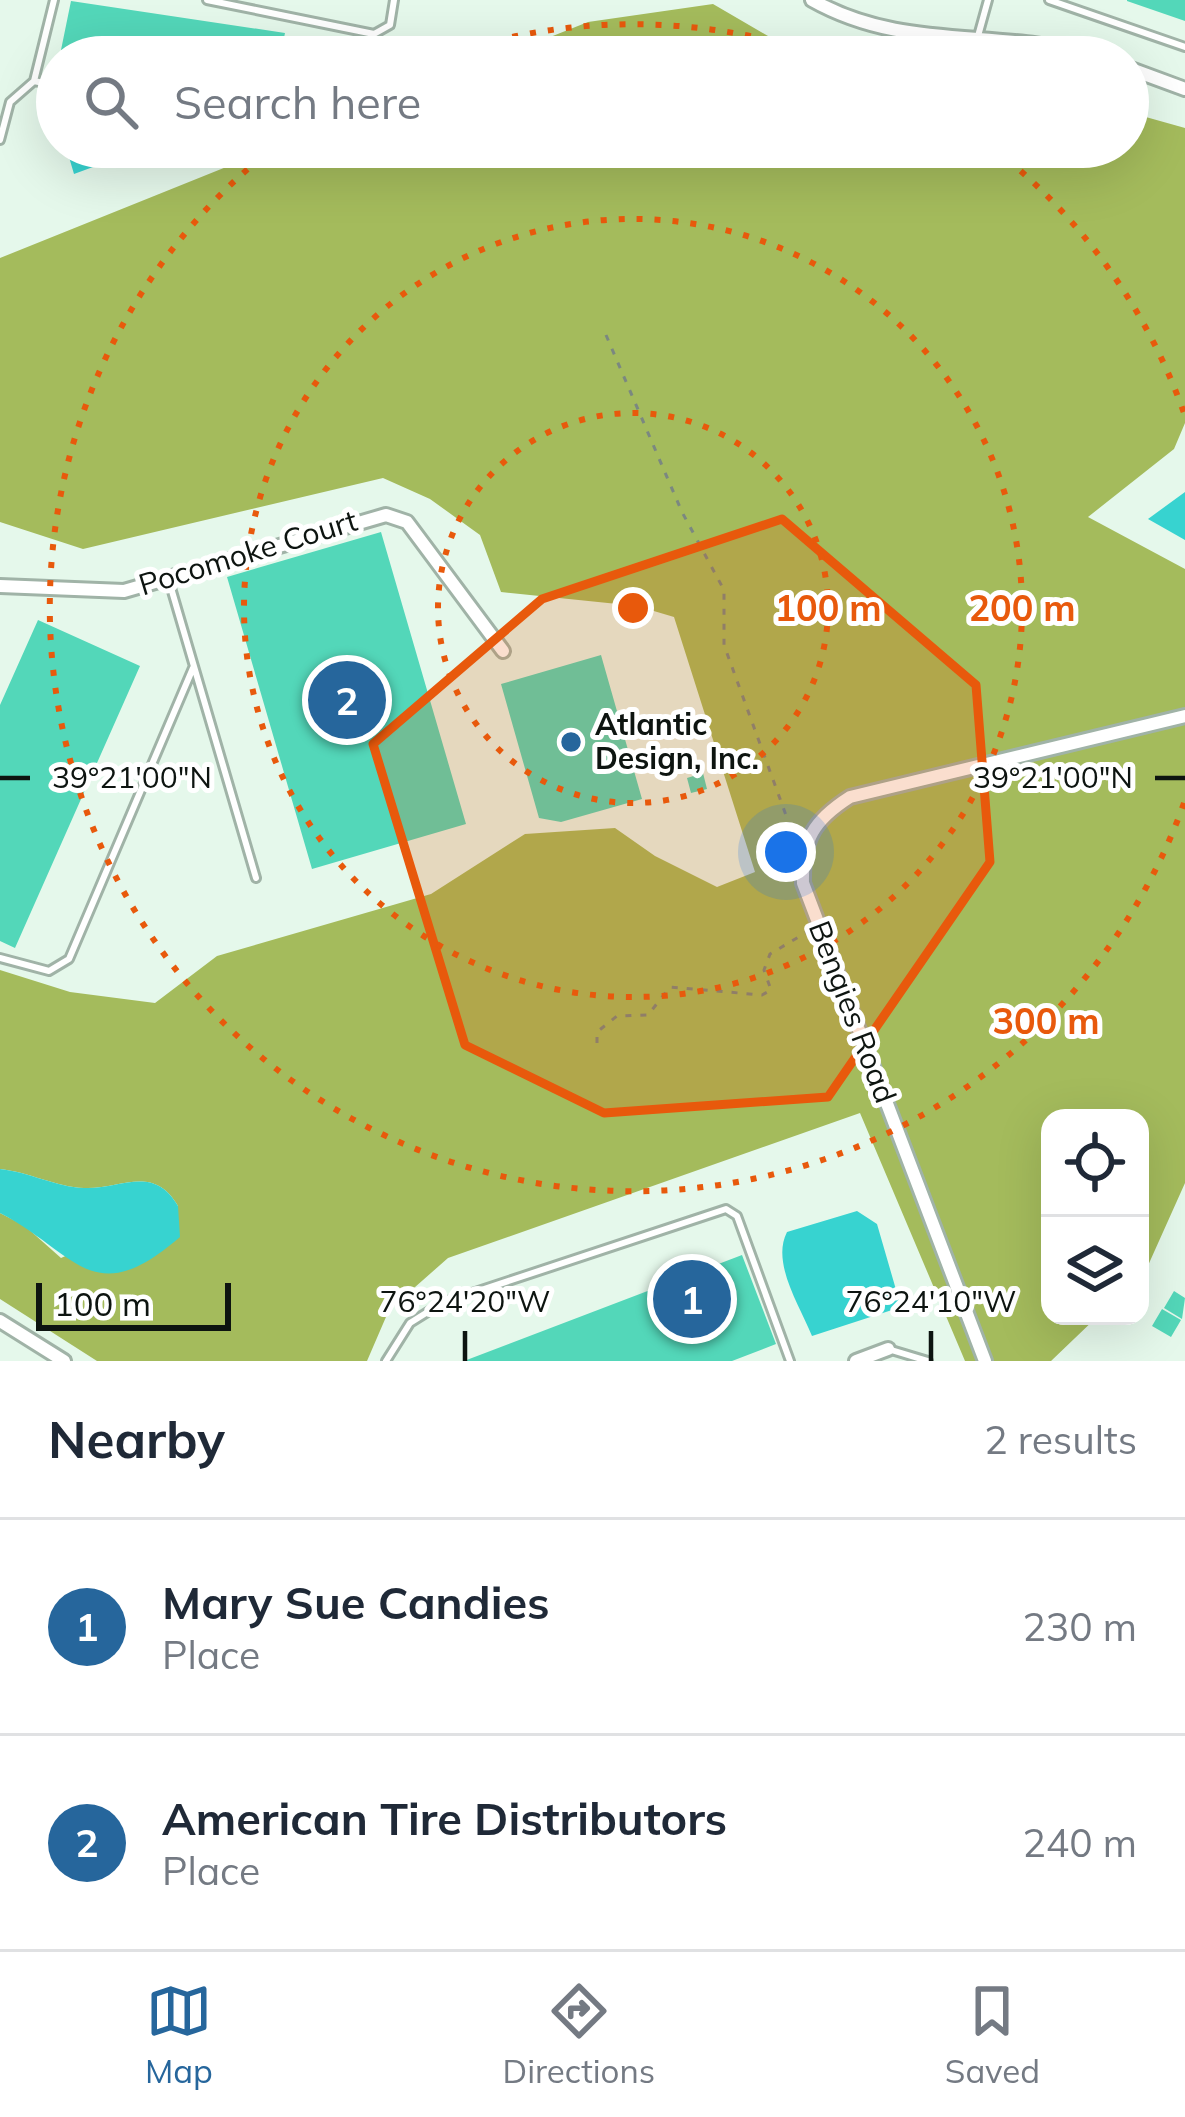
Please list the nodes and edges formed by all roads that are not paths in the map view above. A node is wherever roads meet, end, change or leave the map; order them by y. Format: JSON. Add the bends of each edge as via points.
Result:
{"nodes":[{"id":1,"x":54,"y":0,"type":"edge"},
{"id":2,"x":207,"y":0,"type":"edge"},
{"id":3,"x":394,"y":0,"type":"edge"},
{"id":4,"x":812,"y":0,"type":"edge"},
{"id":5,"x":988,"y":0,"type":"edge"},
{"id":6,"x":1049,"y":0,"type":"edge"},
{"id":7,"x":45,"y":36,"type":"edge"},
{"id":8,"x":945,"y":36,"type":"edge"},
{"id":9,"x":979,"y":36,"type":"edge"},
{"id":10,"x":1185,"y":47,"type":"edge"},
{"id":11,"x":36,"y":73,"type":"edge"},
{"id":12,"x":1149,"y":76,"type":"edge"},
{"id":13,"x":34,"y":81,"type":"joint"},
{"id":14,"x":1185,"y":89,"type":"edge"},
{"id":15,"x":0,"y":140,"type":"edge"},
{"id":16,"x":168,"y":577,"type":"junction"},
{"id":17,"x":0,"y":586,"type":"edge"},
{"id":18,"x":503,"y":650,"type":"dead end"},
{"id":19,"x":193,"y":668,"type":"junction"},
{"id":20,"x":1185,"y":716,"type":"edge"},
{"id":21,"x":256,"y":878,"type":"dead end"},
{"id":22,"x":0,"y":958,"type":"edge"},
{"id":23,"x":0,"y":1321,"type":"edge"},
{"id":24,"x":888,"y":1349,"type":"joint"},
{"id":25,"x":64,"y":1361,"type":"edge"},
{"id":26,"x":386,"y":1361,"type":"edge"},
{"id":27,"x":790,"y":1361,"type":"edge"},
{"id":28,"x":856,"y":1361,"type":"edge"},
{"id":29,"x":928,"y":1361,"type":"edge"},
{"id":30,"x":985,"y":1361,"type":"edge"}],
"edges":[{"from":1,"to":7,"type":"lane"},
{"from":2,"to":3,"type":"lane","via":[[374,34],[390,25]]},
{"from":4,"to":8,"type":"street","via":[[880,30]]},
{"from":5,"to":9,"type":"lane"},
{"from":6,"to":10,"type":"lane"},
{"from":11,"to":13,"type":"lane"},
{"from":12,"to":14,"type":"street"},
{"from":13,"to":15,"type":"lane","via":[[10,102]]},
{"from":16,"to":17,"type":"street","name":"Pocomoke Court","via":[[90,593]]},
{"from":16,"to":18,"type":"street","name":"Pocomoke Court","via":[[359,519],[396,517],[407,521]]},
{"from":16,"to":19,"type":"lane"},
{"from":19,"to":21,"type":"lane"},
{"from":19,"to":22,"type":"lane","via":[[69,958],[49,971]]},
{"from":20,"to":30,"type":"street","name":"Bengies Road","via":[[850,797],[822,815],[805,841],[803,883]]},
{"from":23,"to":25,"type":"street"},
{"from":24,"to":28,"type":"street"},
{"from":24,"to":29,"type":"lane"},
{"from":26,"to":27,"type":"lane","via":[[410,1324],[442,1303],[726,1209],[737,1216]]}]}
